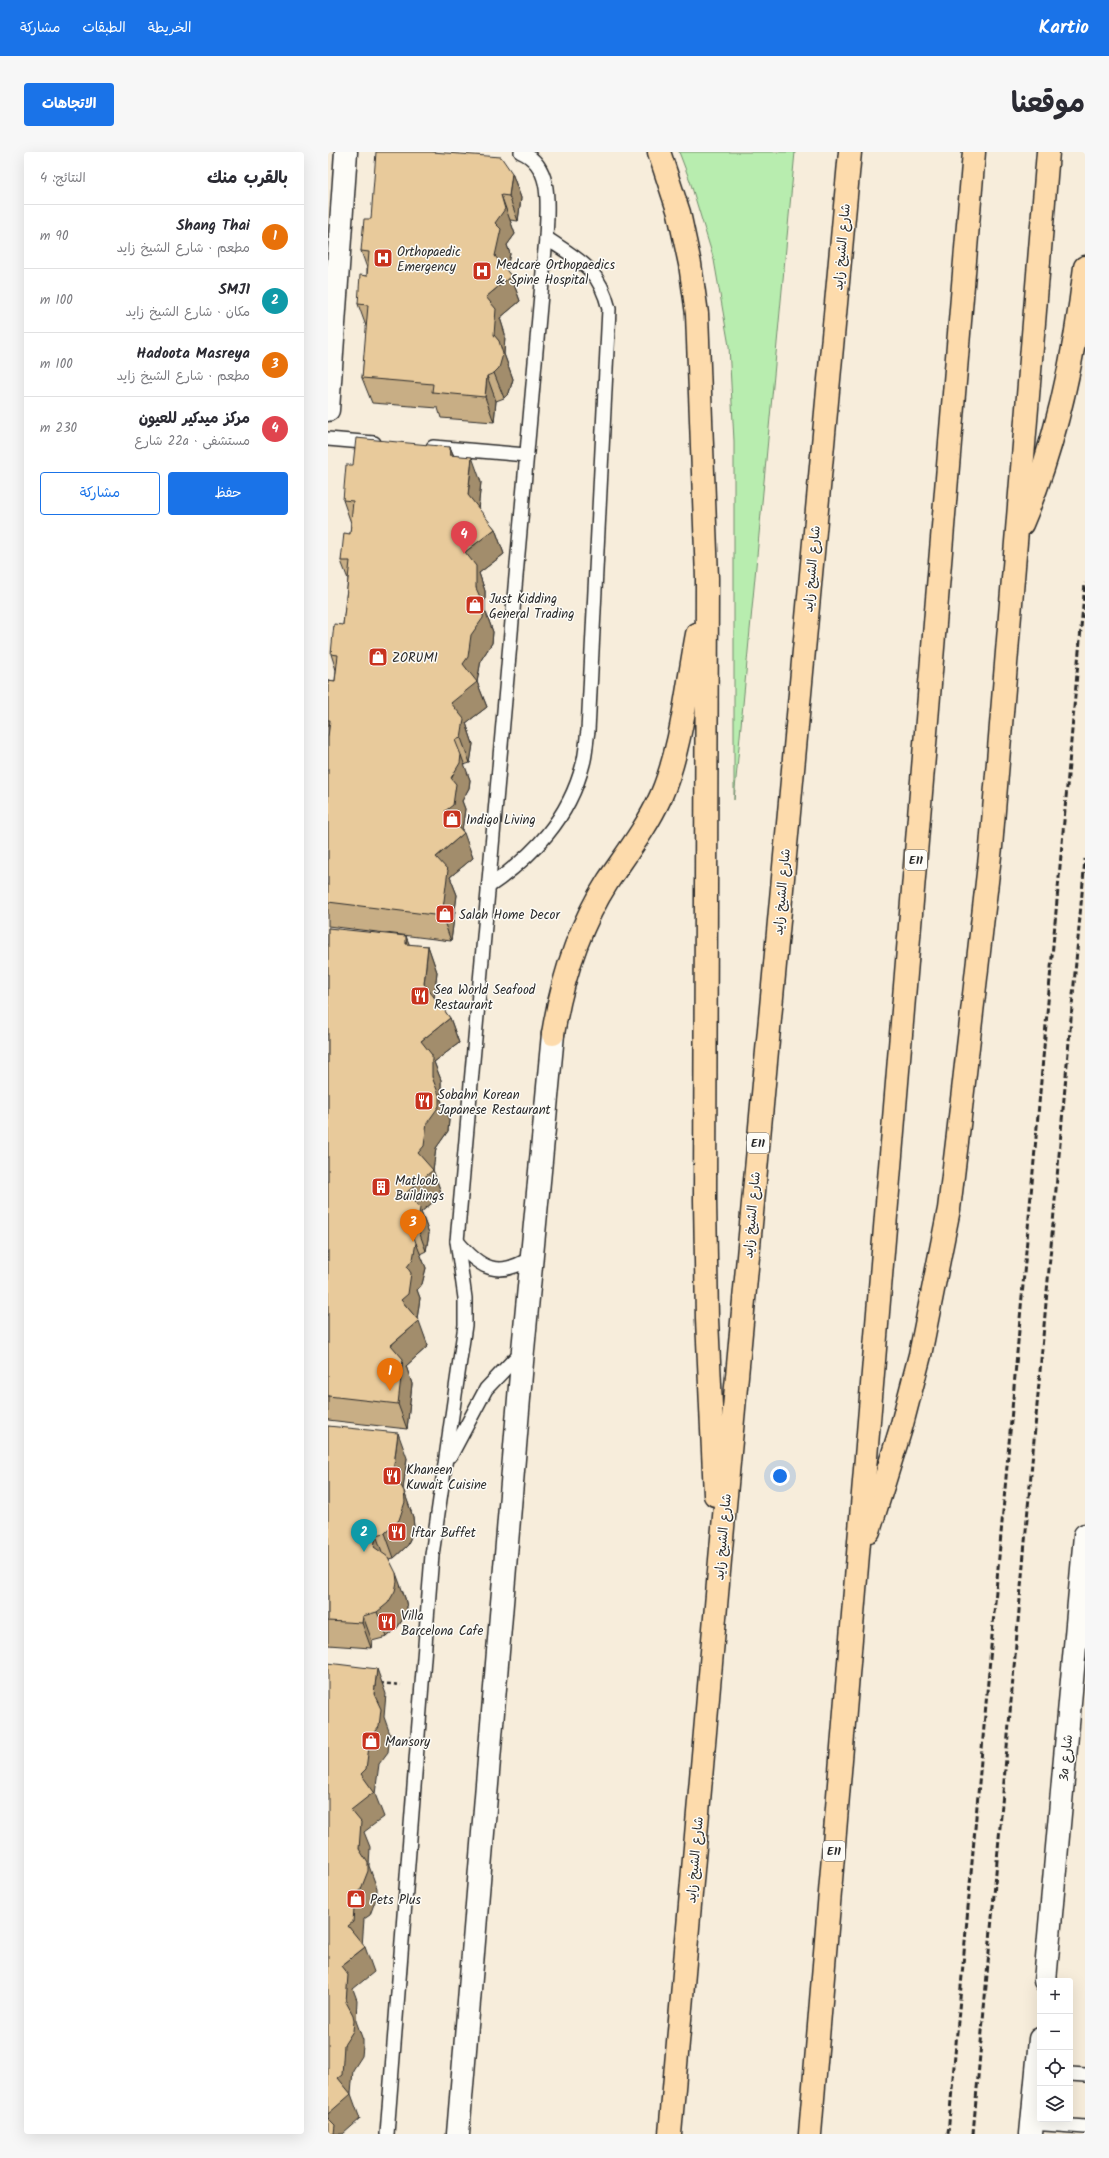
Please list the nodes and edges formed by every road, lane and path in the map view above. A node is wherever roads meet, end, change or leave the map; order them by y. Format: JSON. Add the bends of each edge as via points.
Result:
{"nodes":[{"id":1,"x":346,"y":152,"type":"edge"},
{"id":2,"x":521,"y":152,"type":"edge"},
{"id":3,"x":659,"y":152,"type":"edge"},
{"id":4,"x":850,"y":152,"type":"edge"},
{"id":5,"x":974,"y":152,"type":"edge"},
{"id":6,"x":1048,"y":152,"type":"edge"},
{"id":7,"x":546,"y":238,"type":"junction"},
{"id":8,"x":1085,"y":267,"type":"edge"},
{"id":9,"x":328,"y":410,"type":"edge"},
{"id":10,"x":328,"y":439,"type":"edge"},
{"id":11,"x":383,"y":444,"type":"edge"},
{"id":12,"x":423,"y":447,"type":"edge"},
{"id":13,"x":526,"y":455,"type":"junction"},
{"id":14,"x":1014,"y":542,"type":"junction"},
{"id":15,"x":707,"y":578,"type":"junction"},
{"id":16,"x":488,"y":887,"type":"junction"},
{"id":17,"x":553,"y":1034,"type":"joint"},
{"id":18,"x":457,"y":1240,"type":"junction"},
{"id":19,"x":532,"y":1257,"type":"junction"},
{"id":20,"x":523,"y":1350,"type":"junction"},
{"id":21,"x":446,"y":1465,"type":"junction"},
{"id":22,"x":1085,"y":1535,"type":"edge"},
{"id":23,"x":720,"y":1560,"type":"junction"},
{"id":24,"x":858,"y":1569,"type":"junction"},
{"id":25,"x":375,"y":1682,"type":"edge"},
{"id":26,"x":423,"y":1687,"type":"junction"},
{"id":27,"x":1045,"y":1978,"type":"edge"},
{"id":28,"x":1073,"y":2074,"type":"edge"},
{"id":29,"x":1085,"y":2075,"type":"edge"},
{"id":30,"x":1037,"y":2086,"type":"edge"},
{"id":31,"x":1085,"y":2127,"type":"edge"},
{"id":32,"x":1032,"y":2128,"type":"edge"},
{"id":33,"x":387,"y":2134,"type":"edge"},
{"id":34,"x":458,"y":2134,"type":"edge"},
{"id":35,"x":670,"y":2134,"type":"edge"},
{"id":36,"x":810,"y":2134,"type":"edge"}],
"edges":[{"from":1,"to":9,"type":"street"},
{"from":2,"to":7,"type":"lane","via":[[538,166],[546,182]]},
{"from":3,"to":15,"type":"highway","via":[[679,213],[697,314]]},
{"from":4,"to":23,"type":"highway","name":"شارع الشيخ زايد","number":"E11"},
{"from":5,"to":24,"type":"highway","number":"E11"},
{"from":6,"to":14,"type":"highway"},
{"from":7,"to":13,"type":"lane"},
{"from":7,"to":16,"type":"lane","via":[[584,263],[596,276],[605,291],[610,309],[588,731],[581,771],[572,796],[555,825],[533,852]]},
{"from":8,"to":14,"type":"highway","via":[[1071,359],[1056,425],[1040,483]]},
{"from":10,"to":11,"type":"lane"},
{"from":12,"to":13,"type":"lane"},
{"from":13,"to":16,"type":"lane"},
{"from":14,"to":24,"type":"highway","via":[[991,846],[948,1209],[936,1282],[918,1362],[899,1435]]},
{"from":15,"to":17,"type":"highway","via":[[669,773],[652,816],[608,882],[578,938],[558,1002]]},
{"from":15,"to":23,"type":"highway","via":[[705,1240],[711,1437]]},
{"from":16,"to":18,"type":"lane"},
{"from":17,"to":19,"type":"street"},
{"from":18,"to":19,"type":"lane","via":[[470,1257],[484,1266],[501,1270],[518,1267]]},
{"from":18,"to":21,"type":"lane","via":[[465,1298],[465,1325]]},
{"from":19,"to":20,"type":"street"},
{"from":20,"to":21,"type":"lane","via":[[486,1389]]},
{"from":20,"to":34,"type":"street"},
{"from":21,"to":26,"type":"lane","via":[[432,1555]]},
{"from":22,"to":27,"type":"street","name":"3a شارع"},
{"from":23,"to":35,"type":"highway","name":"شارع الشيخ زايد","number":"E11"},
{"from":24,"to":36,"type":"highway","number":"E11"},
{"from":25,"to":26,"type":"path"},
{"from":26,"to":33,"type":"lane"},
{"from":28,"to":29,"type":"lane"},
{"from":30,"to":32,"type":"street"},
{"from":31,"to":32,"type":"lane"}]}
